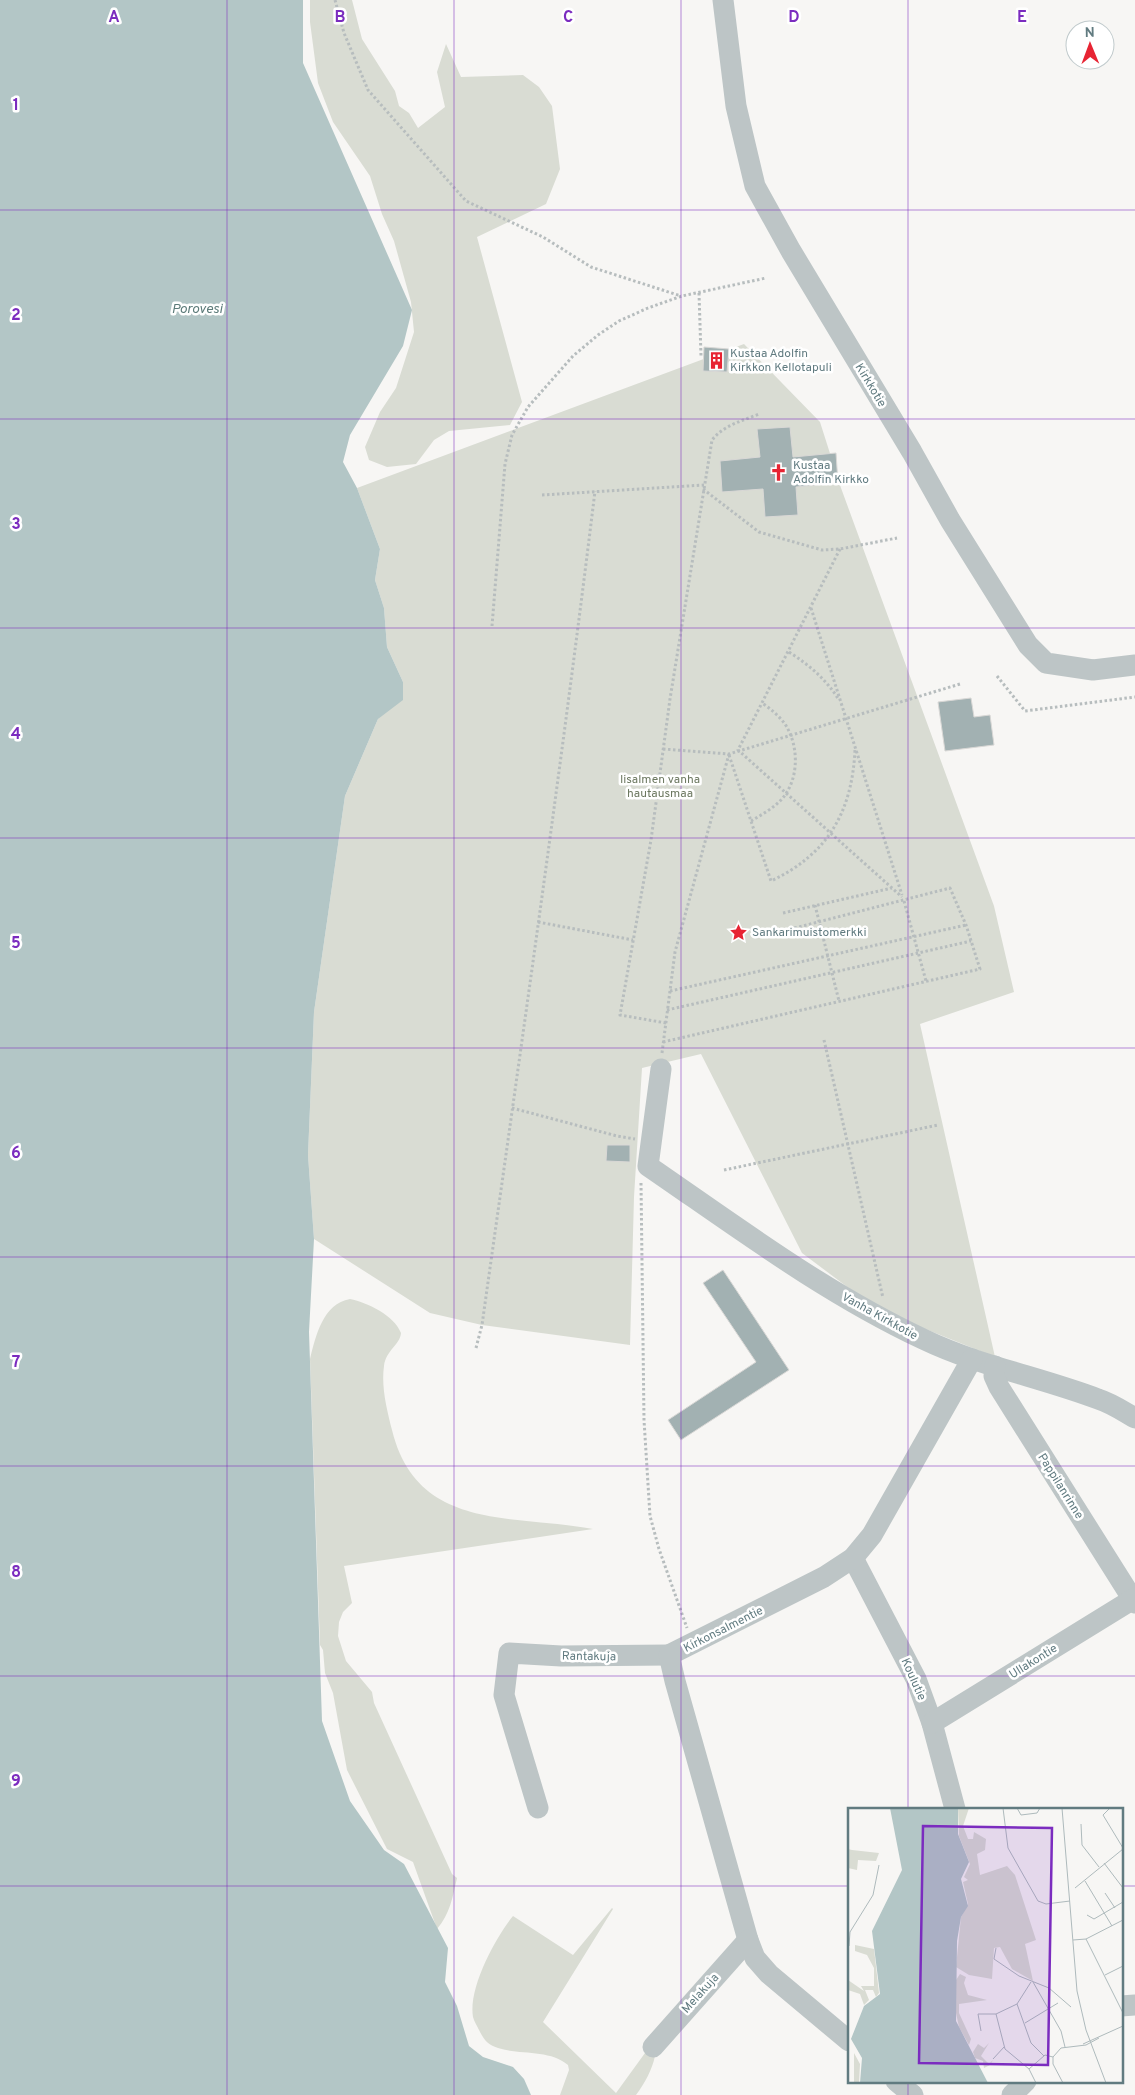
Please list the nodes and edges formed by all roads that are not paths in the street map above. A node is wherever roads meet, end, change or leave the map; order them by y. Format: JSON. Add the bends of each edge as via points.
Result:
{"nodes":[{"id":1,"x":723,"y":0,"type":"edge"},
{"id":2,"x":1135,"y":664,"type":"edge"},
{"id":3,"x":661,"y":1069,"type":"road end"},
{"id":4,"x":972,"y":1359,"type":"junction"},
{"id":5,"x":995,"y":1366,"type":"junction"},
{"id":6,"x":1135,"y":1418,"type":"edge"},
{"id":7,"x":853,"y":1558,"type":"junction"},
{"id":8,"x":1134,"y":1600,"type":"edge"},
{"id":9,"x":669,"y":1656,"type":"junction"},
{"id":10,"x":932,"y":1723,"type":"junction"},
{"id":11,"x":538,"y":1808,"type":"dead end"},
{"id":12,"x":954,"y":1808,"type":"edge"},
{"id":13,"x":748,"y":1940,"type":"junction"},
{"id":14,"x":1135,"y":2005,"type":"edge"},
{"id":15,"x":1122,"y":2006,"type":"edge"},
{"id":16,"x":848,"y":2040,"type":"edge"},
{"id":17,"x":653,"y":2047,"type":"dead end"},
{"id":18,"x":897,"y":2082,"type":"edge"},
{"id":19,"x":1025,"y":2082,"type":"edge"},
{"id":20,"x":913,"y":2095,"type":"edge"},
{"id":21,"x":1012,"y":2095,"type":"edge"}],
"edges":[{"from":1,"to":2,"type":"street","name":"Kirkkotie","via":[[736,106],[755,186],[950,520],[1028,645],[1046,663],[1093,670]]},
{"from":3,"to":4,"type":"street","name":"Vanha Kirkkotie","via":[[648,1166],[866,1310],[924,1340]]},
{"from":4,"to":5,"type":"street","name":"Vanha Kirkkotie"},
{"from":4,"to":7,"type":"street","name":"Kirkonsalmentie","via":[[872,1535]]},
{"from":5,"to":6,"type":"street","name":"Vanha Kirkkotie","via":[[1100,1399]]},
{"from":5,"to":8,"type":"street","name":"Pappilanrinne","via":[[994,1376],[999,1387]]},
{"from":7,"to":9,"type":"street","name":"Kirkonsalmentie","via":[[824,1577]]},
{"from":7,"to":10,"type":"street","name":"Koulutie","via":[[916,1678]]},
{"from":8,"to":10,"type":"street","name":"Ullakontie"},
{"from":9,"to":11,"type":"street","name":"Rantakuja","via":[[509,1653],[504,1695]]},
{"from":9,"to":13,"type":"street","name":"Kirkonsalmentie"},
{"from":10,"to":12,"type":"street","name":"Koulutie"},
{"from":13,"to":16,"type":"street","name":"Kirkonsalmentie","via":[[755,1958],[769,1974]]},
{"from":13,"to":17,"type":"street","name":"Melakuja"},
{"from":14,"to":15,"type":"street"},
{"from":18,"to":20,"type":"street"},
{"from":19,"to":21,"type":"street"}]}
